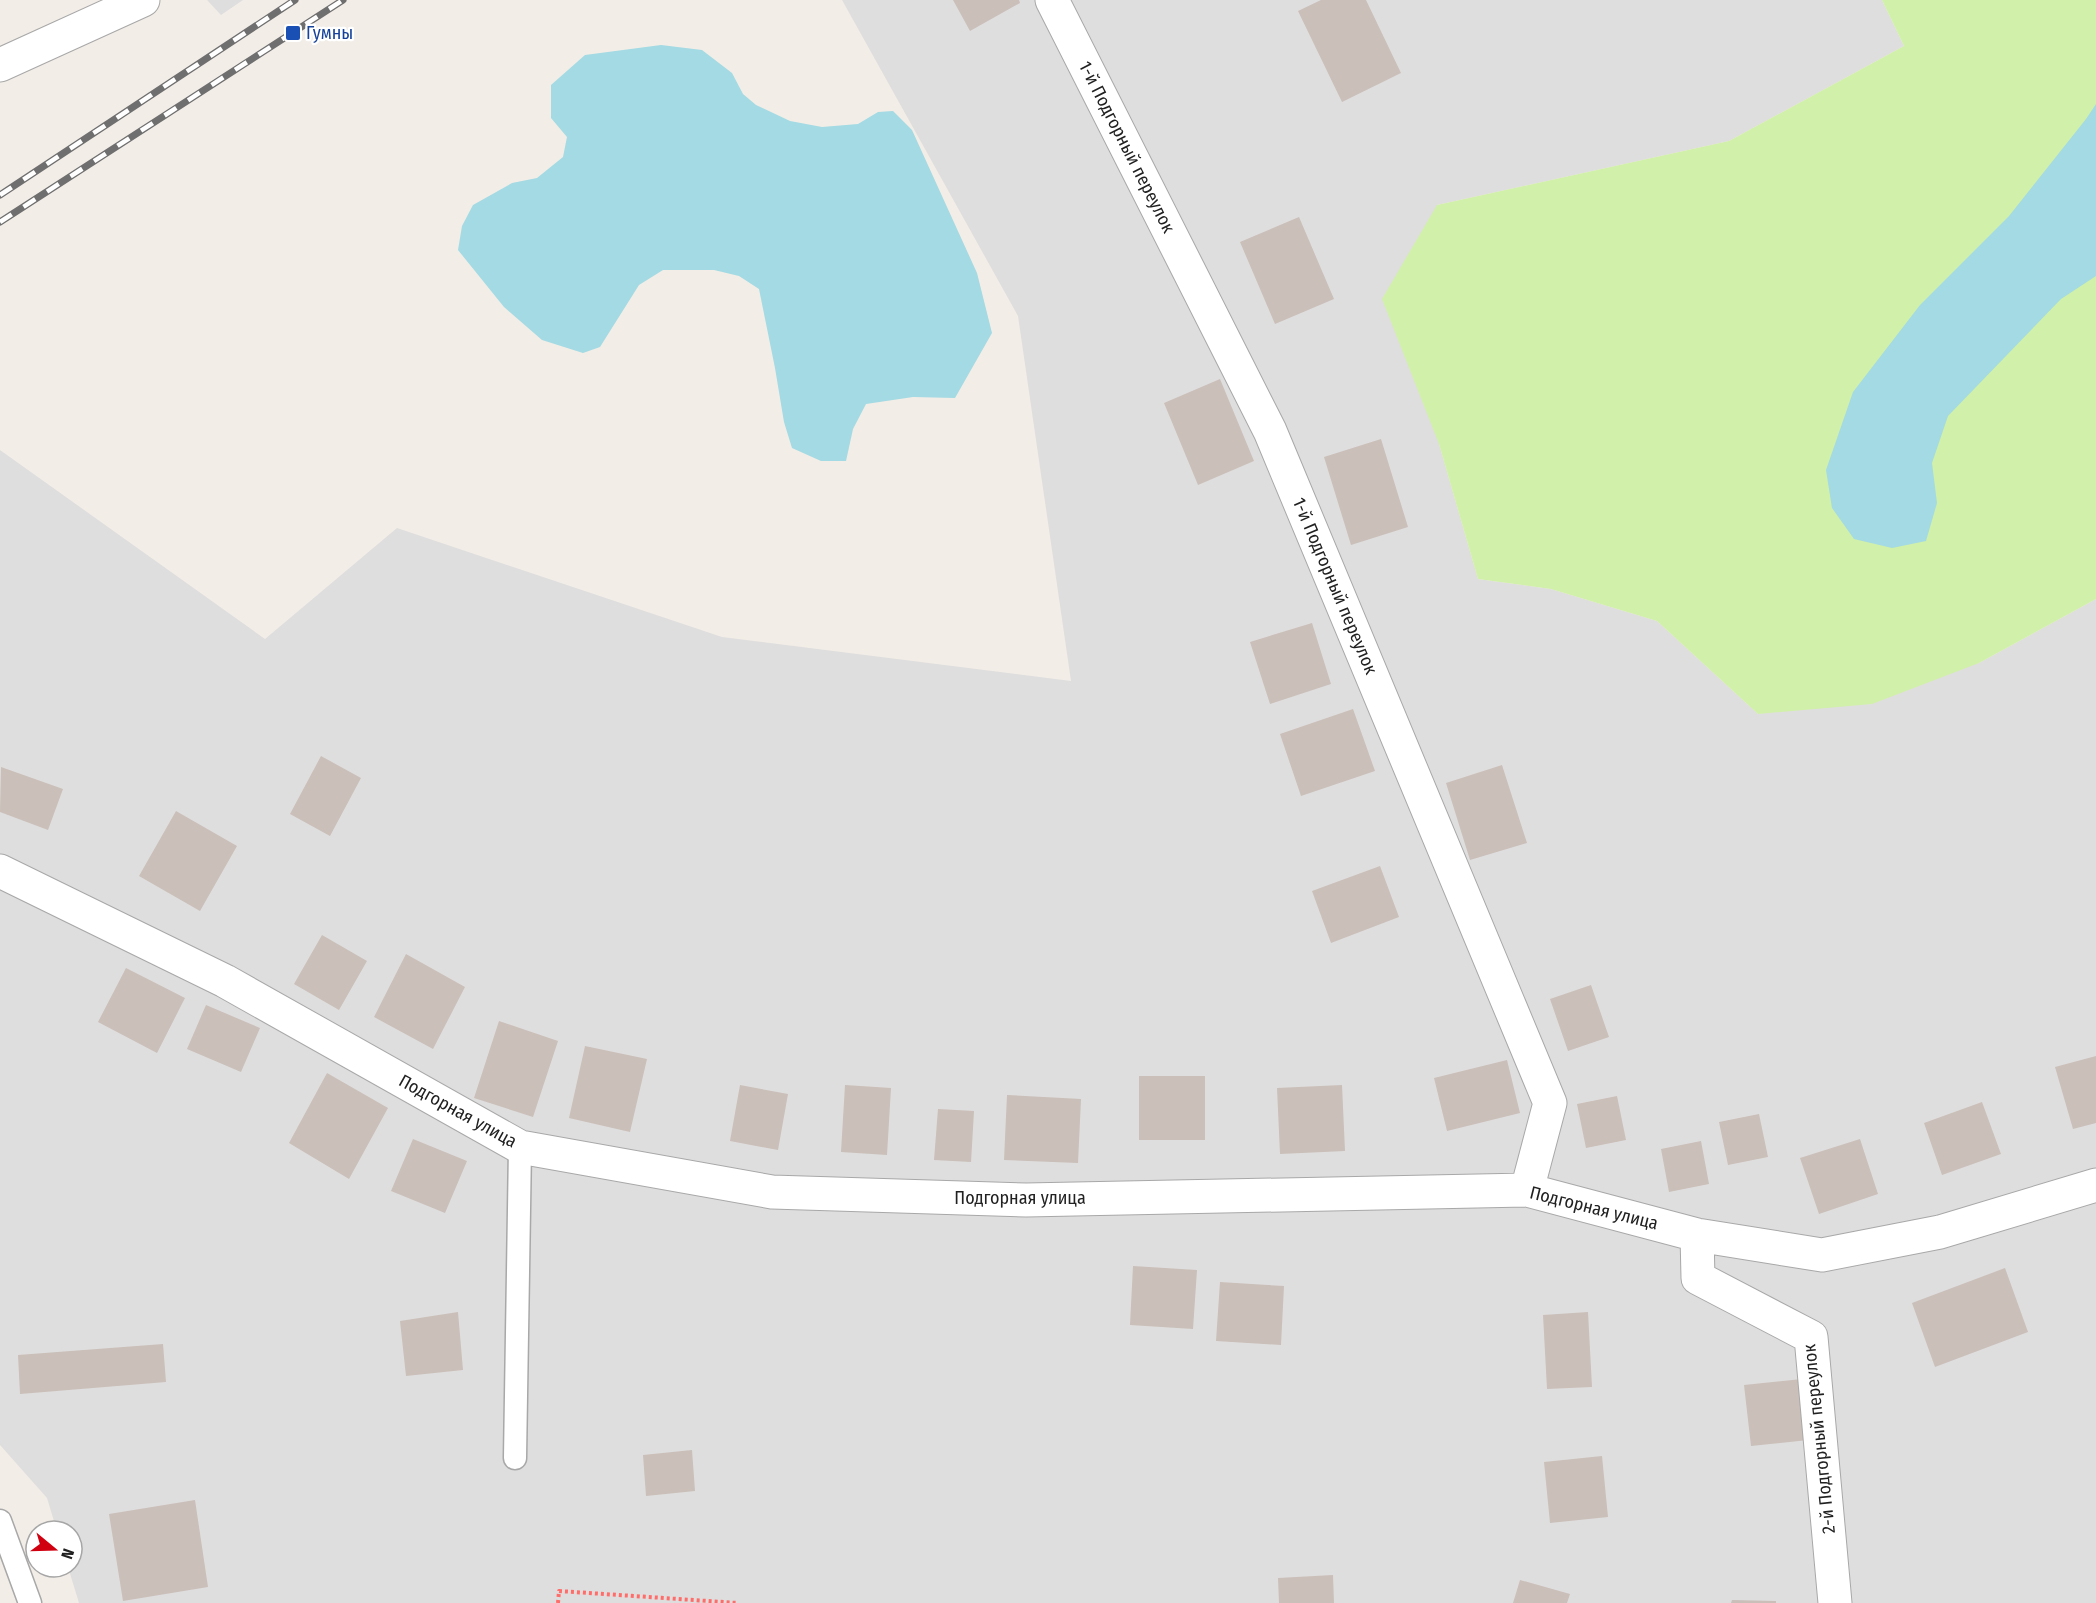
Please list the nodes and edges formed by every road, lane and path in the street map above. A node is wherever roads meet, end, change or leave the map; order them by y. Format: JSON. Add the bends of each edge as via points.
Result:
{"nodes":[{"id":1,"x":143,"y":0,"type":"edge"},
{"id":2,"x":1052,"y":0,"type":"edge"},
{"id":3,"x":0,"y":64,"type":"edge"},
{"id":4,"x":0,"y":871,"type":"edge"},
{"id":5,"x":520,"y":1147,"type":"junction"},
{"id":6,"x":2096,"y":1185,"type":"edge"},
{"id":7,"x":1527,"y":1190,"type":"junction"},
{"id":8,"x":1697,"y":1234,"type":"junction"},
{"id":9,"x":515,"y":1458,"type":"dead end"},
{"id":10,"x":0,"y":1521,"type":"edge"},
{"id":11,"x":30,"y":1603,"type":"edge"},
{"id":12,"x":558,"y":1603,"type":"edge"},
{"id":13,"x":738,"y":1603,"type":"edge"},
{"id":14,"x":1834,"y":1603,"type":"edge"}],
"edges":[{"from":1,"to":3,"type":"street"},
{"from":2,"to":7,"type":"street","name":"1-й Подгорный переулок","via":[[1270,431],[1550,1103]]},
{"from":4,"to":5,"type":"street","name":"Подгорная улица","via":[[225,981]]},
{"from":5,"to":7,"type":"street","name":"Подгорная улица","via":[[771,1192],[1026,1200]]},
{"from":5,"to":9,"type":"lane"},
{"from":6,"to":8,"type":"street","name":"Подгорная улица","via":[[1940,1232],[1822,1255]]},
{"from":7,"to":8,"type":"street","name":"Подгорная улица"},
{"from":8,"to":14,"type":"street","name":"2-й Подгорный переулок","via":[[1698,1278],[1811,1337]]},
{"from":10,"to":11,"type":"lane"},
{"from":12,"to":13,"type":"path","via":[[559,1591]]}]}
